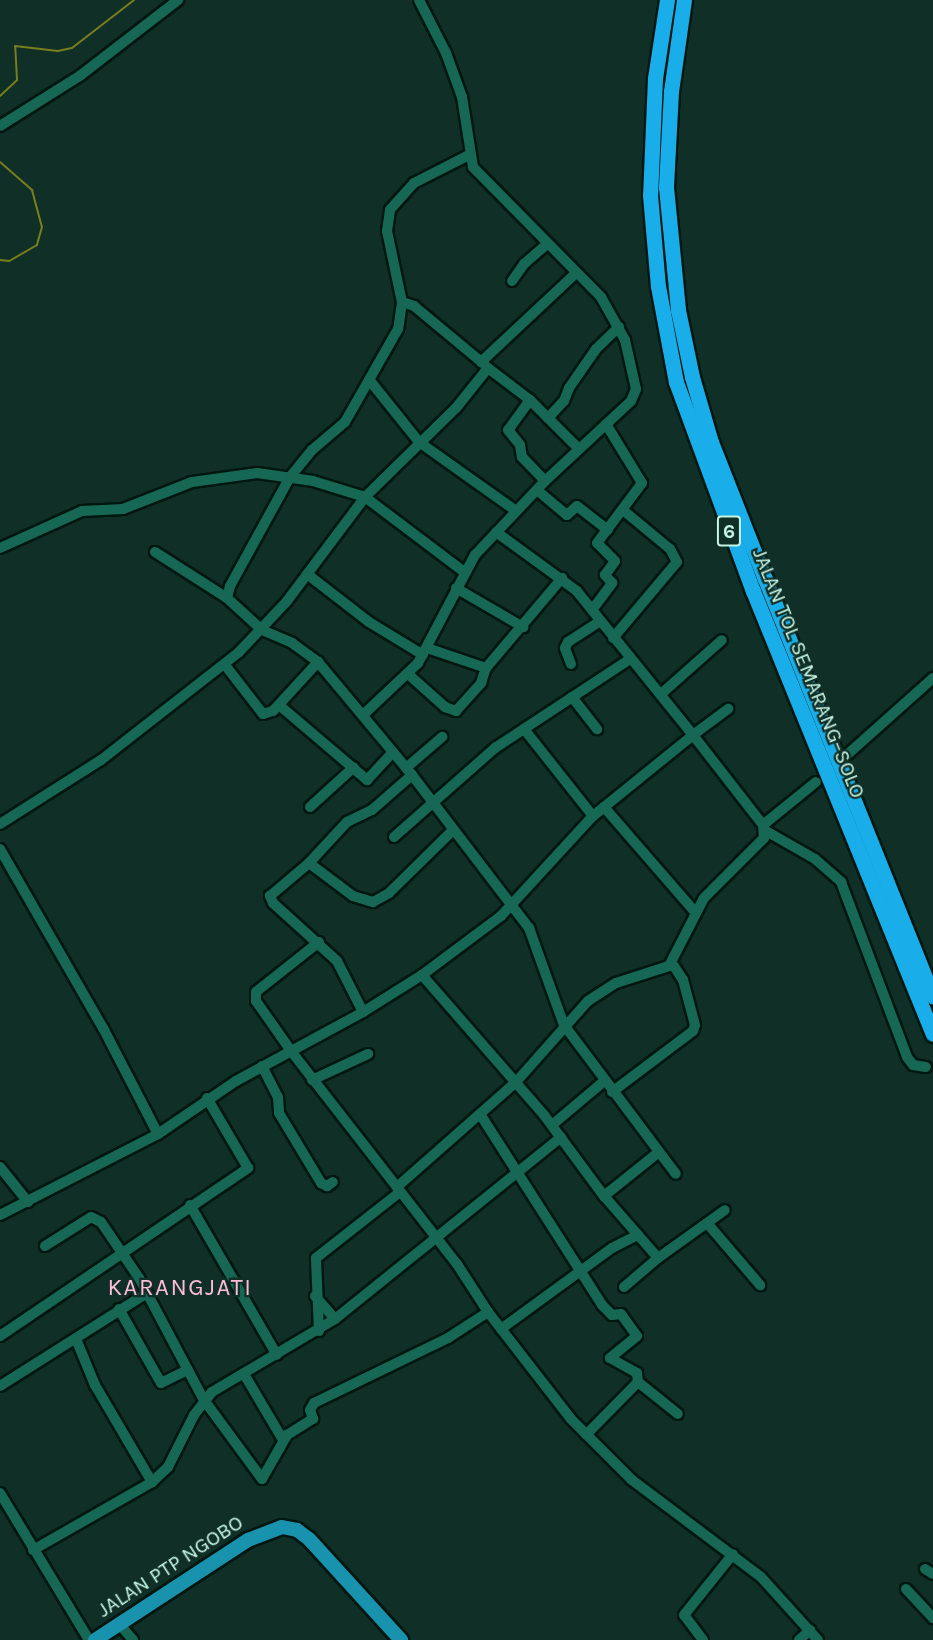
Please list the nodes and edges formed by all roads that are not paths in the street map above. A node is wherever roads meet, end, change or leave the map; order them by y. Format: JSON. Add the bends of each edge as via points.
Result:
{"nodes":[{"id":1,"x":178,"y":0,"type":"edge"},
{"id":2,"x":419,"y":0,"type":"edge"},
{"id":3,"x":667,"y":0,"type":"edge"},
{"id":4,"x":684,"y":0,"type":"edge"},
{"id":5,"x":0,"y":126,"type":"edge"},
{"id":6,"x":469,"y":155,"type":"junction"},
{"id":7,"x":546,"y":245,"type":"junction"},
{"id":8,"x":576,"y":273,"type":"junction"},
{"id":9,"x":512,"y":281,"type":"dead end"},
{"id":10,"x":402,"y":302,"type":"junction"},
{"id":11,"x":619,"y":327,"type":"junction"},
{"id":12,"x":484,"y":365,"type":"junction"},
{"id":13,"x":371,"y":381,"type":"junction"},
{"id":14,"x":530,"y":400,"type":"junction"},
{"id":15,"x":548,"y":418,"type":"junction"},
{"id":16,"x":606,"y":424,"type":"junction"},
{"id":17,"x":419,"y":442,"type":"junction"},
{"id":18,"x":579,"y":449,"type":"junction"},
{"id":19,"x":290,"y":477,"type":"junction"},
{"id":20,"x":545,"y":481,"type":"junction"},
{"id":21,"x":537,"y":490,"type":"junction"},
{"id":22,"x":365,"y":497,"type":"junction"},
{"id":23,"x":516,"y":511,"type":"junction"},
{"id":24,"x":624,"y":511,"type":"junction"},
{"id":25,"x":608,"y":530,"type":"junction"},
{"id":26,"x":496,"y":532,"type":"junction"},
{"id":27,"x":0,"y":548,"type":"edge"},
{"id":28,"x":155,"y":552,"type":"dead end"},
{"id":29,"x":464,"y":572,"type":"junction"},
{"id":30,"x":307,"y":574,"type":"junction"},
{"id":31,"x":562,"y":578,"type":"junction"},
{"id":32,"x":456,"y":588,"type":"junction"},
{"id":33,"x":227,"y":598,"type":"junction"},
{"id":34,"x":592,"y":609,"type":"junction"},
{"id":35,"x":599,"y":622,"type":"junction"},
{"id":36,"x":523,"y":627,"type":"junction"},
{"id":37,"x":262,"y":630,"type":"junction"},
{"id":38,"x":613,"y":638,"type":"junction"},
{"id":39,"x":722,"y":640,"type":"dead end"},
{"id":40,"x":425,"y":652,"type":"junction"},
{"id":41,"x":630,"y":659,"type":"junction"},
{"id":42,"x":318,"y":662,"type":"junction"},
{"id":43,"x":571,"y":664,"type":"dead end"},
{"id":44,"x":225,"y":665,"type":"junction"},
{"id":45,"x":486,"y":668,"type":"junction"},
{"id":46,"x":408,"y":674,"type":"junction"},
{"id":47,"x":933,"y":678,"type":"edge"},
{"id":48,"x":661,"y":694,"type":"junction"},
{"id":49,"x":572,"y":697,"type":"junction"},
{"id":50,"x":279,"y":705,"type":"junction"},
{"id":51,"x":728,"y":709,"type":"dead end"},
{"id":52,"x":363,"y":716,"type":"junction"},
{"id":53,"x":524,"y":729,"type":"junction"},
{"id":54,"x":597,"y":729,"type":"dead end"},
{"id":55,"x":693,"y":735,"type":"junction"},
{"id":56,"x":442,"y":737,"type":"dead end"},
{"id":57,"x":393,"y":752,"type":"junction"},
{"id":58,"x":848,"y":754,"type":"dead end"},
{"id":59,"x":354,"y":767,"type":"junction"},
{"id":60,"x":409,"y":771,"type":"junction"},
{"id":61,"x":816,"y":782,"type":"dead end"},
{"id":62,"x":434,"y":804,"type":"junction"},
{"id":63,"x":310,"y":807,"type":"dead end"},
{"id":64,"x":604,"y":807,"type":"junction"},
{"id":65,"x":593,"y":816,"type":"junction"},
{"id":66,"x":0,"y":824,"type":"edge"},
{"id":67,"x":765,"y":828,"type":"junction"},
{"id":68,"x":453,"y":830,"type":"junction"},
{"id":69,"x":394,"y":837,"type":"dead end"},
{"id":70,"x":0,"y":849,"type":"edge"},
{"id":71,"x":309,"y":863,"type":"junction"},
{"id":72,"x":513,"y":905,"type":"junction"},
{"id":73,"x":695,"y":912,"type":"junction"},
{"id":74,"x":319,"y":942,"type":"junction"},
{"id":75,"x":672,"y":963,"type":"junction"},
{"id":76,"x":422,"y":975,"type":"junction"},
{"id":77,"x":933,"y":996,"type":"edge"},
{"id":78,"x":363,"y":1012,"type":"junction"},
{"id":79,"x":564,"y":1025,"type":"junction"},
{"id":80,"x":933,"y":1034,"type":"edge"},
{"id":81,"x":291,"y":1051,"type":"junction"},
{"id":82,"x":368,"y":1054,"type":"dead end"},
{"id":83,"x":262,"y":1066,"type":"junction"},
{"id":84,"x":926,"y":1067,"type":"dead end"},
{"id":85,"x":312,"y":1080,"type":"junction"},
{"id":86,"x":516,"y":1082,"type":"junction"},
{"id":87,"x":603,"y":1082,"type":"junction"},
{"id":88,"x":612,"y":1092,"type":"junction"},
{"id":89,"x":207,"y":1098,"type":"junction"},
{"id":90,"x":480,"y":1114,"type":"junction"},
{"id":91,"x":552,"y":1125,"type":"junction"},
{"id":92,"x":158,"y":1134,"type":"junction"},
{"id":93,"x":561,"y":1137,"type":"junction"},
{"id":94,"x":659,"y":1152,"type":"junction"},
{"id":95,"x":0,"y":1167,"type":"edge"},
{"id":96,"x":519,"y":1172,"type":"junction"},
{"id":97,"x":676,"y":1174,"type":"dead end"},
{"id":98,"x":333,"y":1182,"type":"dead end"},
{"id":99,"x":399,"y":1190,"type":"junction"},
{"id":100,"x":604,"y":1197,"type":"junction"},
{"id":101,"x":28,"y":1202,"type":"junction"},
{"id":102,"x":190,"y":1205,"type":"junction"},
{"id":103,"x":725,"y":1210,"type":"dead end"},
{"id":104,"x":0,"y":1215,"type":"edge"},
{"id":105,"x":707,"y":1223,"type":"junction"},
{"id":106,"x":638,"y":1235,"type":"junction"},
{"id":107,"x":436,"y":1237,"type":"junction"},
{"id":108,"x":45,"y":1246,"type":"dead end"},
{"id":109,"x":122,"y":1252,"type":"junction"},
{"id":110,"x":658,"y":1258,"type":"junction"},
{"id":111,"x":580,"y":1272,"type":"junction"},
{"id":112,"x":760,"y":1285,"type":"dead end"},
{"id":113,"x":624,"y":1287,"type":"dead end"},
{"id":114,"x":147,"y":1293,"type":"junction"},
{"id":115,"x":315,"y":1296,"type":"junction"},
{"id":116,"x":119,"y":1309,"type":"junction"},
{"id":117,"x":488,"y":1312,"type":"junction"},
{"id":118,"x":335,"y":1320,"type":"junction"},
{"id":119,"x":501,"y":1329,"type":"junction"},
{"id":120,"x":319,"y":1331,"type":"junction"},
{"id":121,"x":0,"y":1336,"type":"edge"},
{"id":122,"x":76,"y":1339,"type":"junction"},
{"id":123,"x":277,"y":1355,"type":"junction"},
{"id":124,"x":188,"y":1370,"type":"junction"},
{"id":125,"x":244,"y":1374,"type":"junction"},
{"id":126,"x":638,"y":1382,"type":"junction"},
{"id":127,"x":0,"y":1386,"type":"edge"},
{"id":128,"x":204,"y":1400,"type":"junction"},
{"id":129,"x":678,"y":1414,"type":"dead end"},
{"id":130,"x":586,"y":1435,"type":"junction"},
{"id":131,"x":283,"y":1440,"type":"junction"},
{"id":132,"x":152,"y":1482,"type":"junction"},
{"id":133,"x":0,"y":1493,"type":"edge"},
{"id":134,"x":33,"y":1550,"type":"junction"},
{"id":135,"x":732,"y":1554,"type":"junction"},
{"id":136,"x":906,"y":1589,"type":"dead end"},
{"id":137,"x":933,"y":1618,"type":"edge"},
{"id":138,"x":120,"y":1624,"type":"junction"},
{"id":139,"x":810,"y":1630,"type":"junction"},
{"id":140,"x":89,"y":1640,"type":"edge"},
{"id":141,"x":95,"y":1640,"type":"edge"},
{"id":142,"x":133,"y":1640,"type":"edge"},
{"id":143,"x":401,"y":1640,"type":"edge"},
{"id":144,"x":703,"y":1640,"type":"edge"},
{"id":145,"x":799,"y":1640,"type":"edge"},
{"id":146,"x":818,"y":1640,"type":"edge"}],
"edges":[{"from":1,"to":5,"type":"street","via":[[81,75]]},
{"from":2,"to":6,"type":"street","via":[[462,97]]},
{"from":3,"to":80,"type":"highway","name":"JALAN TOL SEMARANG–SOLO","number":"6","via":[[655,78],[650,195],[658,286],[676,382],[749,581]]},
{"from":4,"to":77,"type":"highway","name":"JALAN TOL SEMARANG–SOLO","number":"6","via":[[671,91],[666,187],[678,310],[692,377],[736,506]]},
{"from":6,"to":7,"type":"street","via":[[479,174]]},
{"from":6,"to":10,"type":"street","via":[[443,165],[408,187],[386,218]]},
{"from":7,"to":8,"type":"street"},
{"from":7,"to":9,"type":"street"},
{"from":8,"to":11,"type":"street","via":[[601,297]]},
{"from":8,"to":12,"type":"street"},
{"from":10,"to":12,"type":"street","via":[[414,306]]},
{"from":10,"to":13,"type":"street","via":[[398,329]]},
{"from":11,"to":15,"type":"street","via":[[596,349],[563,403]]},
{"from":11,"to":16,"type":"street","via":[[632,364],[636,394]]},
{"from":12,"to":14,"type":"street"},
{"from":12,"to":17,"type":"street","via":[[456,408]]},
{"from":13,"to":17,"type":"street"},
{"from":13,"to":19,"type":"street","via":[[345,422],[312,450]]},
{"from":14,"to":15,"type":"street"},
{"from":14,"to":20,"type":"street","via":[[508,430],[520,446],[522,457]]},
{"from":15,"to":18,"type":"street"},
{"from":16,"to":18,"type":"street"},
{"from":16,"to":24,"type":"street","via":[[642,479]]},
{"from":17,"to":22,"type":"street"},
{"from":17,"to":23,"type":"street"},
{"from":18,"to":20,"type":"street"},
{"from":19,"to":22,"type":"street"},
{"from":19,"to":27,"type":"street","via":[[247,473],[192,482],[123,509],[82,511]]},
{"from":19,"to":33,"type":"street"},
{"from":20,"to":21,"type":"street"},
{"from":21,"to":23,"type":"street"},
{"from":21,"to":25,"type":"street","via":[[567,515],[577,506]]},
{"from":22,"to":29,"type":"street"},
{"from":22,"to":30,"type":"street"},
{"from":23,"to":26,"type":"street"},
{"from":24,"to":25,"type":"street"},
{"from":24,"to":38,"type":"street","via":[[670,549],[678,562]]},
{"from":25,"to":34,"type":"street","via":[[597,544],[615,560],[605,575],[612,583]]},
{"from":26,"to":29,"type":"street"},
{"from":26,"to":31,"type":"street"},
{"from":28,"to":33,"type":"street"},
{"from":29,"to":32,"type":"street"},
{"from":30,"to":37,"type":"street"},
{"from":30,"to":40,"type":"street","via":[[369,622]]},
{"from":31,"to":34,"type":"street"},
{"from":31,"to":36,"type":"street"},
{"from":32,"to":36,"type":"street"},
{"from":32,"to":40,"type":"street"},
{"from":33,"to":37,"type":"street"},
{"from":34,"to":35,"type":"street"},
{"from":35,"to":38,"type":"street"},
{"from":35,"to":43,"type":"street","via":[[568,642],[565,648]]},
{"from":36,"to":45,"type":"street"},
{"from":37,"to":42,"type":"street","via":[[292,643]]},
{"from":37,"to":44,"type":"street"},
{"from":38,"to":41,"type":"street"},
{"from":39,"to":48,"type":"street"},
{"from":40,"to":45,"type":"street"},
{"from":40,"to":46,"type":"street"},
{"from":41,"to":48,"type":"street"},
{"from":41,"to":49,"type":"street"},
{"from":42,"to":50,"type":"street"},
{"from":42,"to":52,"type":"street"},
{"from":44,"to":50,"type":"street","via":[[259,712],[270,714]]},
{"from":44,"to":66,"type":"street","via":[[101,760]]},
{"from":45,"to":46,"type":"street","via":[[481,683],[456,711],[445,707]]},
{"from":46,"to":52,"type":"street"},
{"from":47,"to":58,"type":"street"},
{"from":48,"to":55,"type":"street"},
{"from":49,"to":53,"type":"street"},
{"from":49,"to":54,"type":"street"},
{"from":50,"to":59,"type":"street"},
{"from":51,"to":55,"type":"street"},
{"from":52,"to":57,"type":"street"},
{"from":53,"to":62,"type":"street","via":[[495,748]]},
{"from":53,"to":65,"type":"street"},
{"from":55,"to":64,"type":"street"},
{"from":55,"to":67,"type":"street"},
{"from":56,"to":60,"type":"street"},
{"from":57,"to":59,"type":"street","via":[[369,780]]},
{"from":57,"to":60,"type":"street"},
{"from":59,"to":63,"type":"street"},
{"from":60,"to":62,"type":"street"},
{"from":60,"to":71,"type":"street","via":[[372,810],[347,822]]},
{"from":61,"to":67,"type":"street"},
{"from":62,"to":68,"type":"street"},
{"from":62,"to":69,"type":"street"},
{"from":64,"to":65,"type":"street"},
{"from":64,"to":73,"type":"street"},
{"from":65,"to":72,"type":"street"},
{"from":67,"to":73,"type":"street","via":[[758,845]]},
{"from":67,"to":84,"type":"street","via":[[815,859],[841,882],[907,1057],[913,1065]]},
{"from":68,"to":71,"type":"street","via":[[389,892],[373,902],[353,896]]},
{"from":68,"to":72,"type":"street"},
{"from":70,"to":92,"type":"street","via":[[103,1028]]},
{"from":71,"to":74,"type":"street","via":[[270,898]]},
{"from":72,"to":76,"type":"street"},
{"from":72,"to":79,"type":"street","via":[[536,944]]},
{"from":73,"to":75,"type":"street"},
{"from":74,"to":78,"type":"street","via":[[337,961]]},
{"from":74,"to":81,"type":"street","via":[[256,992],[256,1000]]},
{"from":75,"to":79,"type":"street","via":[[616,983],[588,1001]]},
{"from":75,"to":88,"type":"street","via":[[683,980],[693,1030]]},
{"from":76,"to":78,"type":"street"},
{"from":76,"to":86,"type":"street"},
{"from":78,"to":81,"type":"street"},
{"from":79,"to":86,"type":"street"},
{"from":79,"to":87,"type":"street"},
{"from":81,"to":83,"type":"street"},
{"from":81,"to":85,"type":"street"},
{"from":82,"to":85,"type":"street"},
{"from":83,"to":89,"type":"street"},
{"from":83,"to":98,"type":"street","via":[[278,1097],[279,1113],[321,1183],[327,1186]]},
{"from":85,"to":99,"type":"street"},
{"from":86,"to":90,"type":"street"},
{"from":86,"to":91,"type":"street"},
{"from":87,"to":88,"type":"street"},
{"from":87,"to":91,"type":"street"},
{"from":88,"to":94,"type":"street"},
{"from":89,"to":92,"type":"street"},
{"from":89,"to":102,"type":"street","via":[[248,1168]]},
{"from":90,"to":96,"type":"street"},
{"from":90,"to":99,"type":"street"},
{"from":91,"to":93,"type":"street"},
{"from":92,"to":101,"type":"street"},
{"from":93,"to":96,"type":"street"},
{"from":93,"to":100,"type":"street"},
{"from":94,"to":97,"type":"street"},
{"from":94,"to":100,"type":"street"},
{"from":95,"to":101,"type":"street"},
{"from":96,"to":107,"type":"street"},
{"from":96,"to":111,"type":"street"},
{"from":99,"to":107,"type":"street"},
{"from":99,"to":115,"type":"street","via":[[316,1258]]},
{"from":100,"to":106,"type":"street"},
{"from":101,"to":104,"type":"street"},
{"from":102,"to":109,"type":"street"},
{"from":102,"to":123,"type":"street"},
{"from":103,"to":105,"type":"street"},
{"from":105,"to":110,"type":"street"},
{"from":105,"to":112,"type":"street"},
{"from":106,"to":110,"type":"street"},
{"from":106,"to":111,"type":"street","via":[[612,1248]]},
{"from":107,"to":117,"type":"street"},
{"from":107,"to":118,"type":"street"},
{"from":108,"to":109,"type":"street","via":[[91,1217],[105,1227]]},
{"from":109,"to":114,"type":"street"},
{"from":109,"to":121,"type":"street"},
{"from":110,"to":113,"type":"street"},
{"from":111,"to":119,"type":"street"},
{"from":111,"to":126,"type":"street","via":[[608,1313],[621,1314],[638,1336],[610,1358],[637,1373]]},
{"from":114,"to":116,"type":"street"},
{"from":114,"to":124,"type":"street"},
{"from":115,"to":118,"type":"street"},
{"from":115,"to":120,"type":"street"},
{"from":116,"to":122,"type":"street"},
{"from":116,"to":124,"type":"street","via":[[161,1383]]},
{"from":117,"to":119,"type":"street"},
{"from":117,"to":131,"type":"street","via":[[448,1338],[314,1403],[310,1410],[313,1419],[293,1428]]},
{"from":118,"to":120,"type":"street"},
{"from":119,"to":130,"type":"street"},
{"from":120,"to":123,"type":"street"},
{"from":122,"to":127,"type":"street"},
{"from":122,"to":132,"type":"street","via":[[95,1385]]},
{"from":123,"to":125,"type":"street"},
{"from":124,"to":128,"type":"street"},
{"from":125,"to":128,"type":"street"},
{"from":125,"to":131,"type":"street"},
{"from":126,"to":129,"type":"street"},
{"from":126,"to":130,"type":"street"},
{"from":128,"to":131,"type":"street","via":[[262,1479]]},
{"from":128,"to":132,"type":"street","via":[[168,1467]]},
{"from":130,"to":135,"type":"street","via":[[639,1485]]},
{"from":132,"to":134,"type":"street"},
{"from":133,"to":134,"type":"street"},
{"from":134,"to":140,"type":"street"},
{"from":135,"to":139,"type":"street","via":[[775,1591]]},
{"from":135,"to":144,"type":"street","via":[[684,1616]]},
{"from":136,"to":137,"type":"street"},
{"from":138,"to":141,"type":"main road","name":"JALAN PTP NGOBO"},
{"from":138,"to":142,"type":"street"},
{"from":138,"to":143,"type":"main road","name":"JALAN PTP NGOBO","via":[[248,1540],[264,1531],[286,1527],[309,1539]]},
{"from":139,"to":145,"type":"street"},
{"from":139,"to":146,"type":"street"}]}
